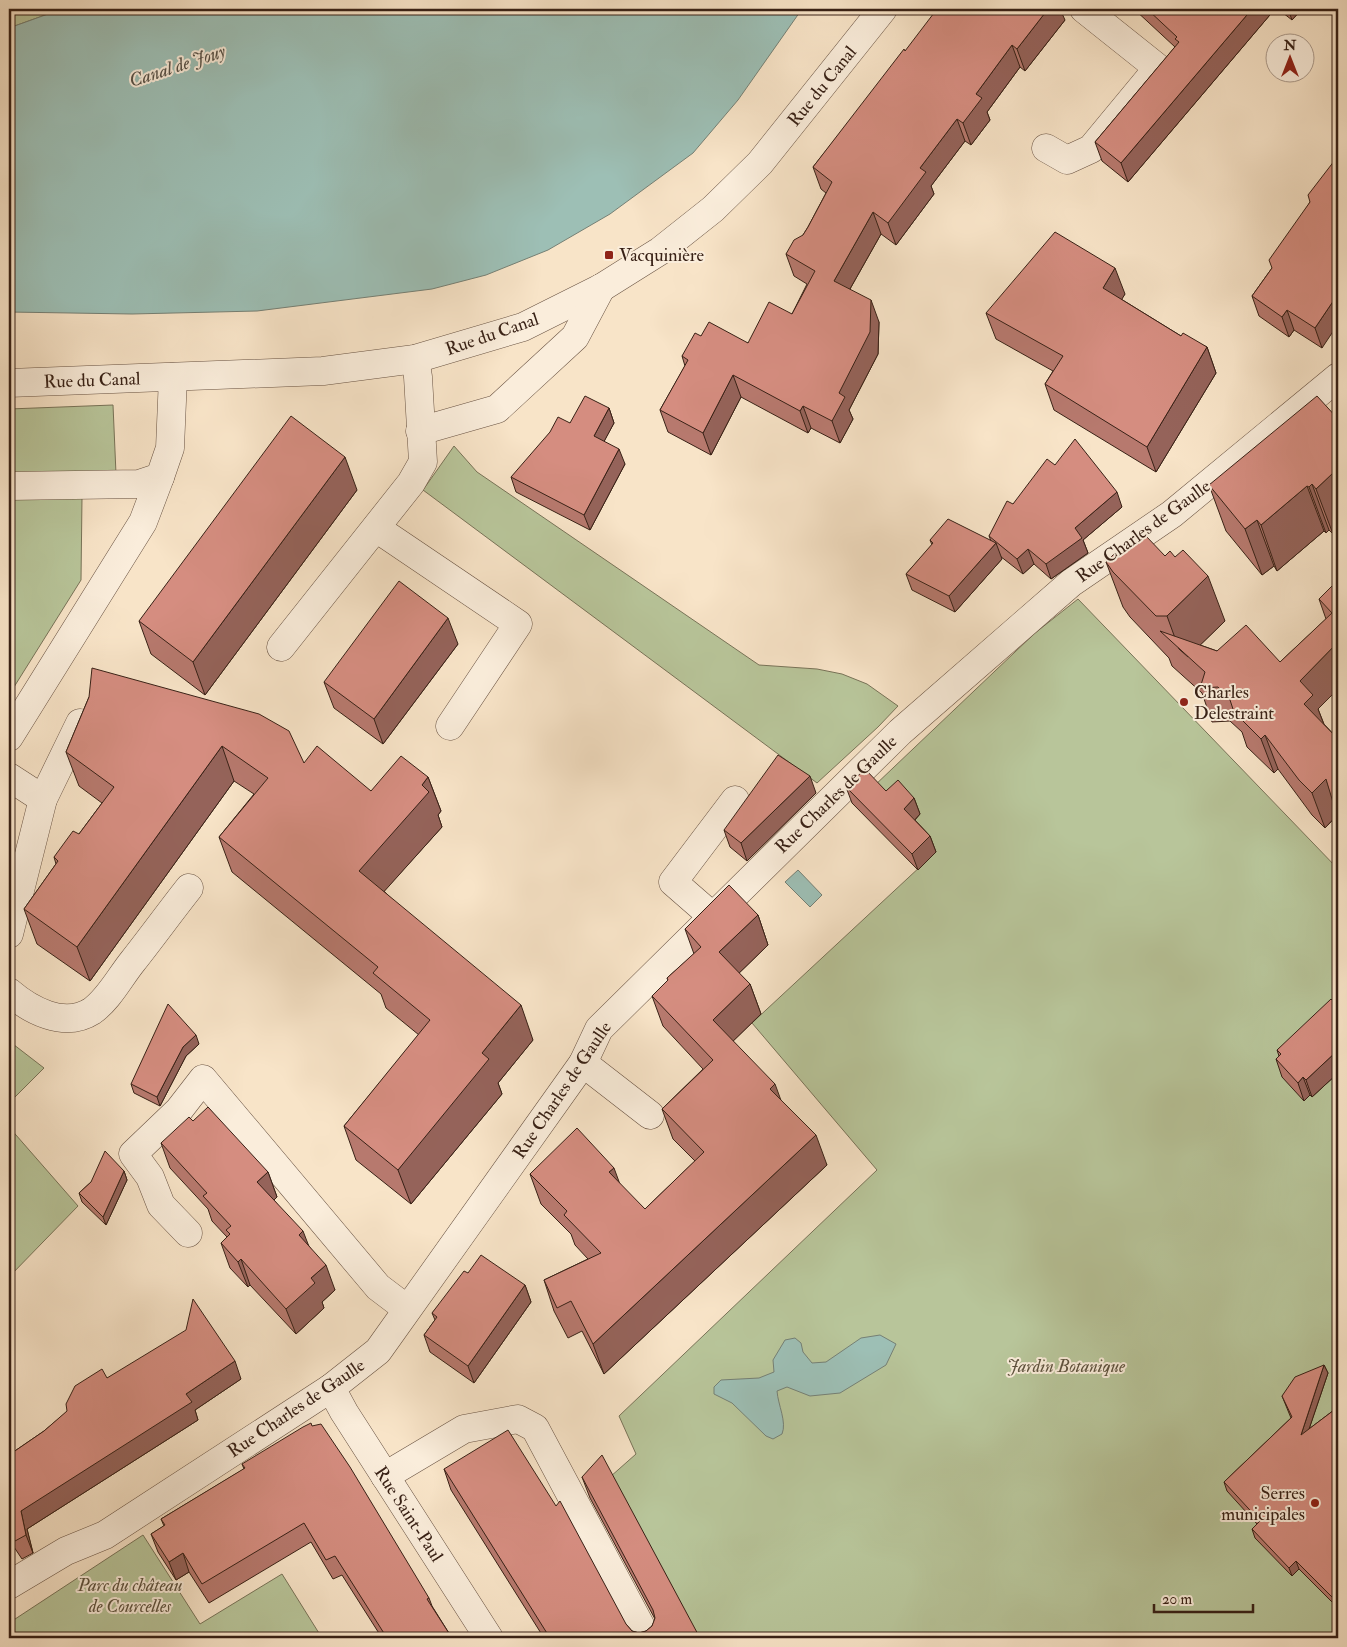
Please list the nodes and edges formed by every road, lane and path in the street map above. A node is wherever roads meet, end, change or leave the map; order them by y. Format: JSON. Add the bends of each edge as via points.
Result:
{"nodes":[{"id":1,"x":883,"y":9,"type":"edge"},
{"id":2,"x":1084,"y":9,"type":"edge"},
{"id":3,"x":1046,"y":148,"type":"dead end"},
{"id":4,"x":601,"y":288,"type":"junction"},
{"id":5,"x":415,"y":359,"type":"junction"},
{"id":6,"x":173,"y":377,"type":"junction"},
{"id":7,"x":9,"y":383,"type":"edge"},
{"id":8,"x":1336,"y":383,"type":"edge"},
{"id":9,"x":420,"y":431,"type":"junction"},
{"id":10,"x":160,"y":478,"type":"junction"},
{"id":11,"x":9,"y":486,"type":"edge"},
{"id":12,"x":376,"y":528,"type":"junction"},
{"id":13,"x":281,"y":646,"type":"dead end"},
{"id":14,"x":80,"y":723,"type":"edge"},
{"id":15,"x":450,"y":726,"type":"dead end"},
{"id":16,"x":9,"y":737,"type":"edge"},
{"id":17,"x":9,"y":777,"type":"edge"},
{"id":18,"x":43,"y":799,"type":"junction"},
{"id":19,"x":735,"y":800,"type":"dead end"},
{"id":20,"x":189,"y":888,"type":"dead end"},
{"id":21,"x":712,"y":916,"type":"junction"},
{"id":22,"x":9,"y":934,"type":"edge"},
{"id":23,"x":9,"y":992,"type":"edge"},
{"id":24,"x":583,"y":1063,"type":"junction"},
{"id":25,"x":650,"y":1115,"type":"dead end"},
{"id":26,"x":188,"y":1234,"type":"dead end"},
{"id":27,"x":407,"y":1310,"type":"junction"},
{"id":28,"x":331,"y":1388,"type":"junction"},
{"id":29,"x":385,"y":1476,"type":"junction"},
{"id":30,"x":9,"y":1586,"type":"edge"},
{"id":31,"x":489,"y":1638,"type":"edge"},
{"id":32,"x":647,"y":1638,"type":"edge"}],
"edges":[{"from":1,"to":4,"type":"street","name":"Rue du Canal","via":[[756,167],[713,209],[660,251]]},
{"from":2,"to":3,"type":"street","via":[[1158,68],[1091,149],[1068,160]]},
{"from":4,"to":5,"type":"street","name":"Rue du Canal","via":[[523,327]]},
{"from":4,"to":9,"type":"street","via":[[575,337],[497,409]]},
{"from":5,"to":6,"type":"street","name":"Rue du Canal","via":[[324,371]]},
{"from":5,"to":9,"type":"street"},
{"from":6,"to":7,"type":"street","name":"Rue du Canal"},
{"from":6,"to":10,"type":"street","via":[[170,448]]},
{"from":8,"to":21,"type":"street","name":"Rue Charles de Gaulle","via":[[1172,514],[1063,590],[900,732]]},
{"from":9,"to":12,"type":"street","via":[[423,462]]},
{"from":10,"to":11,"type":"street","via":[[139,484]]},
{"from":10,"to":16,"type":"street","via":[[144,522]]},
{"from":12,"to":13,"type":"street"},
{"from":12,"to":15,"type":"street","via":[[518,624]]},
{"from":14,"to":18,"type":"street"},
{"from":17,"to":18,"type":"street"},
{"from":18,"to":22,"type":"street"},
{"from":19,"to":21,"type":"street","via":[[673,882]]},
{"from":20,"to":23,"type":"street","via":[[110,994],[91,1012],[54,1018],[27,1007]]},
{"from":21,"to":24,"type":"street","name":"Rue Charles de Gaulle","via":[[599,1029]]},
{"from":24,"to":25,"type":"street"},
{"from":24,"to":27,"type":"street","name":"Rue Charles de Gaulle"},
{"from":26,"to":27,"type":"street","via":[[161,1205],[150,1177],[133,1154],[179,1110],[203,1079],[378,1287]]},
{"from":27,"to":28,"type":"street","name":"Rue Charles de Gaulle","via":[[378,1351]]},
{"from":28,"to":29,"type":"street","name":"Rue Saint-Paul"},
{"from":28,"to":30,"type":"street","name":"Rue Charles de Gaulle","via":[[106,1535],[66,1551]]},
{"from":29,"to":31,"type":"street","name":"Rue Saint-Paul"},
{"from":29,"to":32,"type":"street","via":[[464,1429],[518,1419],[535,1428]]}]}
